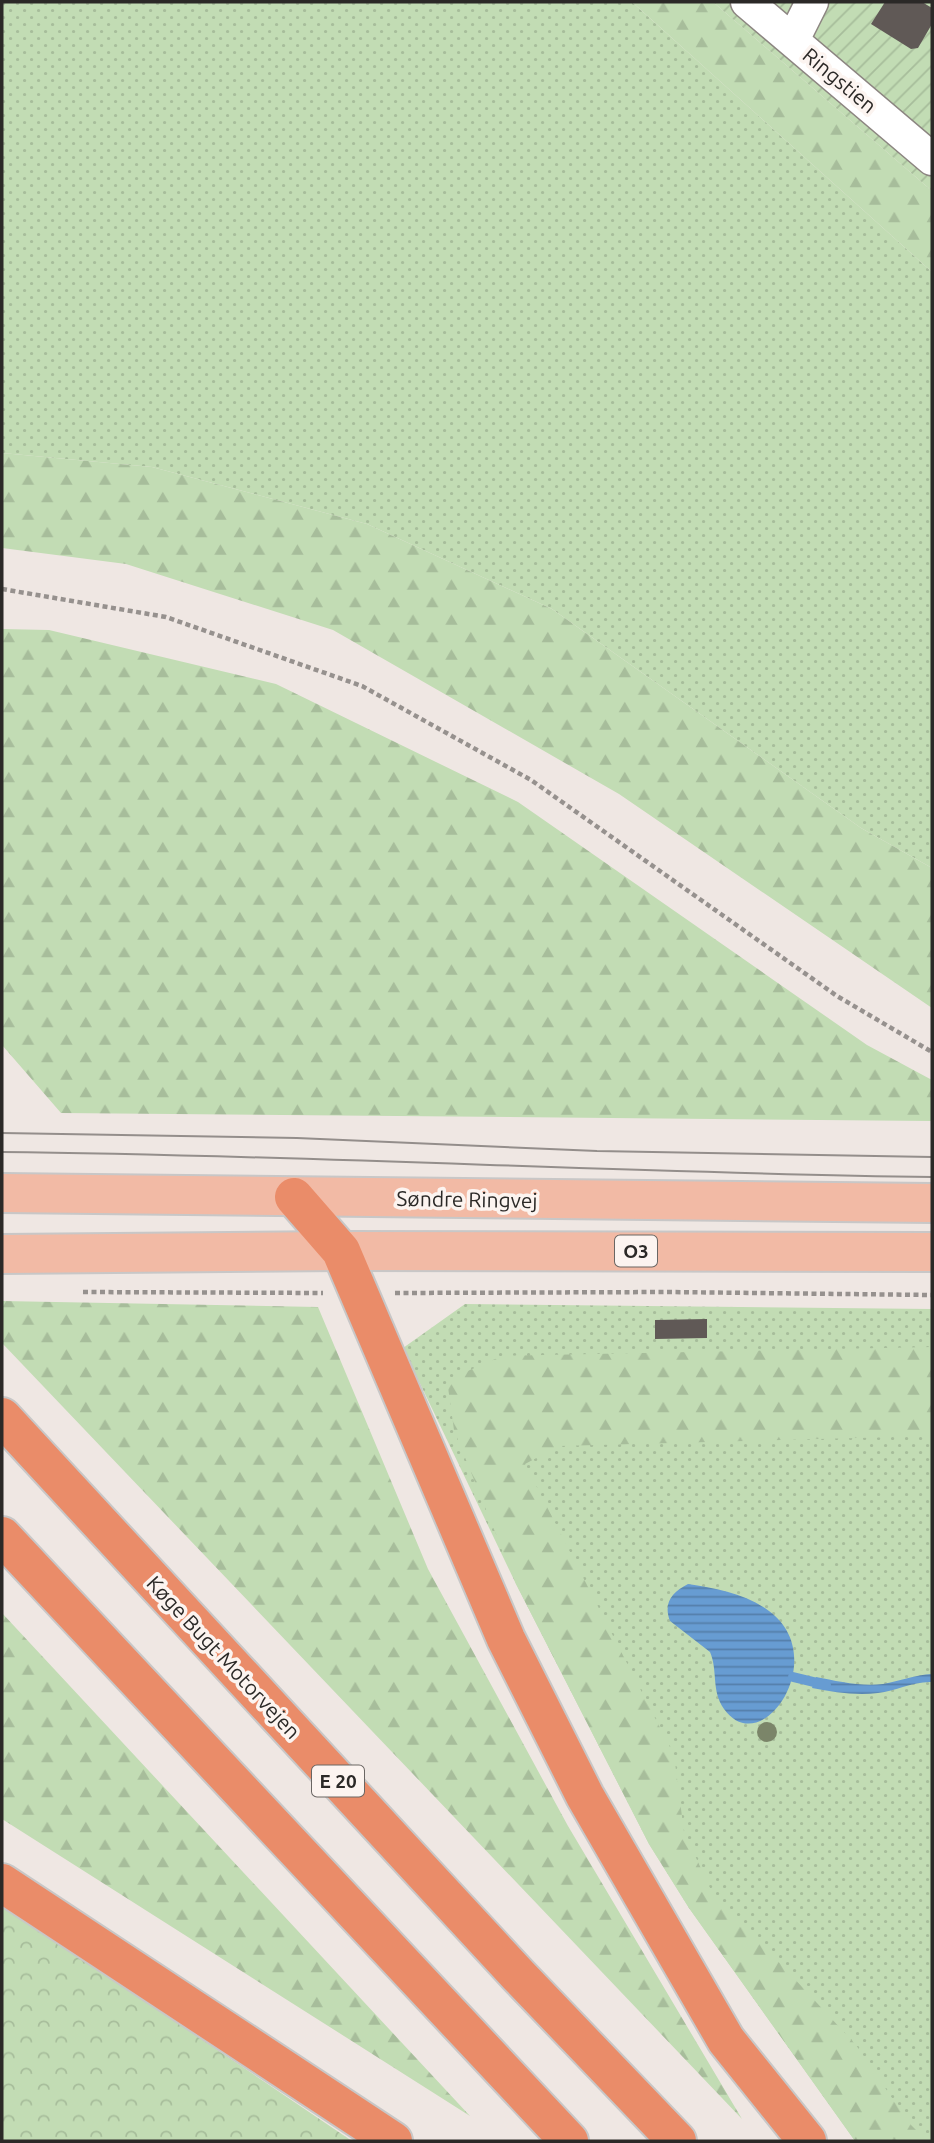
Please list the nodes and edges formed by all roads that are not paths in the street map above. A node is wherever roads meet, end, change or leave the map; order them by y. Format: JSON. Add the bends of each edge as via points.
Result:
{"nodes":[{"id":1,"x":747,"y":2,"type":"edge"},
{"id":2,"x":812,"y":2,"type":"edge"},
{"id":3,"x":793,"y":40,"type":"junction"},
{"id":4,"x":932,"y":159,"type":"edge"},
{"id":5,"x":2,"y":1193,"type":"edge"},
{"id":6,"x":293,"y":1196,"type":"junction"},
{"id":7,"x":932,"y":1202,"type":"edge"},
{"id":8,"x":341,"y":1251,"type":"junction"},
{"id":9,"x":932,"y":1252,"type":"edge"},
{"id":10,"x":2,"y":1254,"type":"edge"},
{"id":11,"x":2,"y":1417,"type":"edge"},
{"id":12,"x":2,"y":1536,"type":"edge"},
{"id":13,"x":2,"y":1883,"type":"edge"},
{"id":14,"x":393,"y":2141,"type":"edge"},
{"id":15,"x":569,"y":2141,"type":"edge"},
{"id":16,"x":677,"y":2141,"type":"edge"},
{"id":17,"x":807,"y":2141,"type":"edge"}],
"edges":[{"from":1,"to":3,"type":"street","name":"Ringstien"},
{"from":2,"to":3,"type":"street"},
{"from":3,"to":4,"type":"street","name":"Ringstien"},
{"from":5,"to":6,"type":"main road","name":"Søndre Ringvej"},
{"from":6,"to":7,"type":"main road","name":"Søndre Ringvej"},
{"from":6,"to":8,"type":"highway"},
{"from":8,"to":9,"type":"main road","number":"O3"},
{"from":8,"to":10,"type":"main road","number":"O3"},
{"from":8,"to":17,"type":"highway","via":[[506,1639],[585,1796],[726,2040]]},
{"from":11,"to":16,"type":"highway","name":"Køge Bugt Motorvejen","number":"E 20"},
{"from":12,"to":15,"type":"highway"},
{"from":13,"to":14,"type":"highway"}]}
